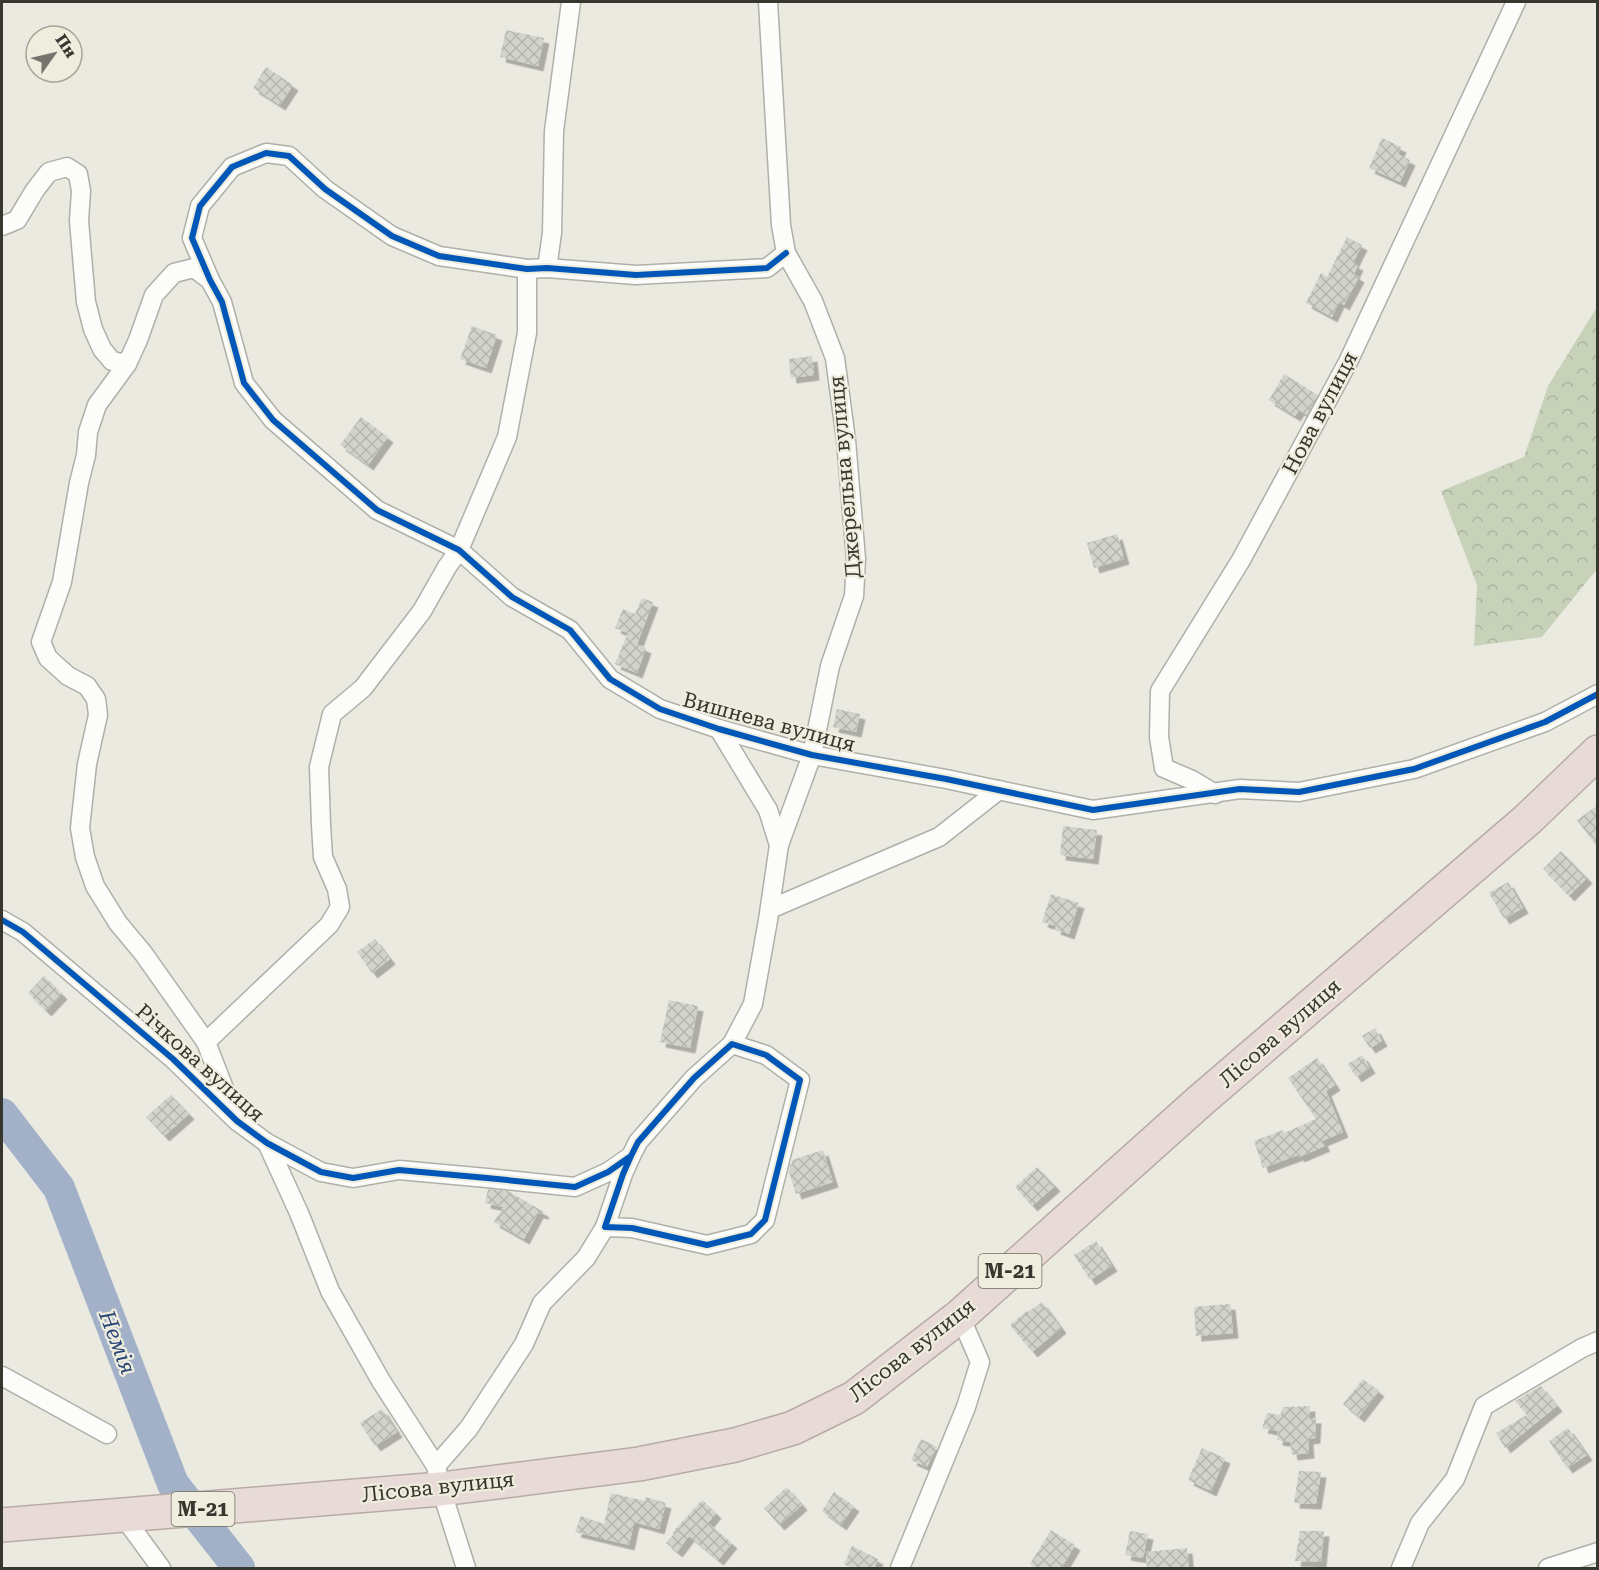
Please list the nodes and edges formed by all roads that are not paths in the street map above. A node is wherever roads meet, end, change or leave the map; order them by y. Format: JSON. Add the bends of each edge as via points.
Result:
{"nodes":[{"id":1,"x":571,"y":2,"type":"edge"},
{"id":2,"x":768,"y":2,"type":"edge"},
{"id":3,"x":1516,"y":2,"type":"edge"},
{"id":4,"x":2,"y":226,"type":"edge"},
{"id":5,"x":786,"y":253,"type":"junction"},
{"id":6,"x":547,"y":268,"type":"junction"},
{"id":7,"x":527,"y":269,"type":"junction"},
{"id":8,"x":210,"y":280,"type":"junction"},
{"id":9,"x":127,"y":363,"type":"junction"},
{"id":10,"x":459,"y":550,"type":"junction"},
{"id":11,"x":1598,"y":694,"type":"edge"},
{"id":12,"x":719,"y":729,"type":"junction"},
{"id":13,"x":1598,"y":752,"type":"edge"},
{"id":14,"x":812,"y":755,"type":"junction"},
{"id":15,"x":999,"y":790,"type":"junction"},
{"id":16,"x":1215,"y":794,"type":"junction"},
{"id":17,"x":778,"y":845,"type":"junction"},
{"id":18,"x":770,"y":909,"type":"junction"},
{"id":19,"x":2,"y":920,"type":"edge"},
{"id":20,"x":206,"y":1042,"type":"junction"},
{"id":21,"x":732,"y":1044,"type":"junction"},
{"id":22,"x":237,"y":1121,"type":"junction"},
{"id":23,"x":267,"y":1143,"type":"junction"},
{"id":24,"x":631,"y":1156,"type":"junction"},
{"id":25,"x":487,"y":1178,"type":"joint"},
{"id":26,"x":605,"y":1227,"type":"junction"},
{"id":27,"x":960,"y":1316,"type":"junction"},
{"id":28,"x":1598,"y":1341,"type":"edge"},
{"id":29,"x":2,"y":1376,"type":"edge"},
{"id":30,"x":107,"y":1434,"type":"dead end"},
{"id":31,"x":439,"y":1477,"type":"junction"},
{"id":32,"x":123,"y":1516,"type":"junction"},
{"id":33,"x":2,"y":1525,"type":"edge"},
{"id":34,"x":1598,"y":1552,"type":"edge"},
{"id":35,"x":161,"y":1569,"type":"edge"},
{"id":36,"x":466,"y":1569,"type":"edge"},
{"id":37,"x":900,"y":1569,"type":"edge"},
{"id":38,"x":1401,"y":1569,"type":"edge"},
{"id":39,"x":1548,"y":1569,"type":"edge"}],
"edges":[{"from":1,"to":6,"type":"street","via":[[554,130],[552,233]]},
{"from":2,"to":5,"type":"street","name":"Джерельна вулиця"},
{"from":3,"to":16,"type":"street","name":"Нова вулиця","via":[[1348,362],[1241,560],[1160,691],[1164,768]]},
{"from":4,"to":9,"type":"street","via":[[17,219],[49,172],[67,166],[78,174],[86,302],[102,349],[112,361]]},
{"from":5,"to":6,"type":"street","via":[[767,268],[756,269],[636,275]]},
{"from":5,"to":14,"type":"street","name":"Джерельна вулиця","via":[[813,301],[835,358],[856,559],[854,596],[830,666]]},
{"from":6,"to":7,"type":"street"},
{"from":7,"to":8,"type":"street","name":"Вишнева вулиця","via":[[439,256],[393,236],[325,189],[289,156],[266,153],[232,167],[200,206],[192,238]]},
{"from":7,"to":10,"type":"street","via":[[527,333],[507,437]]},
{"from":8,"to":9,"type":"street","via":[[194,268],[174,273],[154,295]]},
{"from":8,"to":10,"type":"street","name":"Вишнева вулиця","via":[[222,302],[244,383],[273,420],[377,510]]},
{"from":9,"to":20,"type":"street","via":[[97,405],[88,432],[62,582],[41,642],[48,658],[87,686],[96,699],[98,715],[87,764],[80,828],[94,886]]},
{"from":10,"to":12,"type":"street","name":"Вишнева вулиця","via":[[512,597],[570,630],[610,679],[660,709]]},
{"from":10,"to":20,"type":"street","via":[[422,611],[363,688],[332,714],[320,767],[321,825],[323,857],[337,889],[340,908],[329,925]]},
{"from":11,"to":16,"type":"street","name":"Вишнева вулиця","via":[[1545,722],[1414,769],[1299,792],[1240,789]]},
{"from":12,"to":14,"type":"street","name":"Вишнева вулиця"},
{"from":12,"to":17,"type":"street","name":"Джерельна вулиця","via":[[768,810]]},
{"from":13,"to":27,"type":"highway","name":"Лісова вулиця","number":"М-21","via":[[1527,820],[1200,1101]]},
{"from":14,"to":15,"type":"street","name":"Вишнева вулиця"},
{"from":14,"to":17,"type":"street","name":"Джерельна вулиця"},
{"from":15,"to":16,"type":"street","name":"Вишнева вулиця","via":[[1093,810]]},
{"from":15,"to":18,"type":"street","via":[[939,837]]},
{"from":17,"to":18,"type":"street","name":"Джерельна вулиця"},
{"from":18,"to":21,"type":"street","name":"Джерельна вулиця","via":[[753,1004]]},
{"from":19,"to":22,"type":"street","name":"Річкова вулиця","via":[[23,932],[173,1059]]},
{"from":20,"to":22,"type":"street"},
{"from":21,"to":24,"type":"street","name":"Джерельна вулиця","via":[[694,1078],[638,1142]]},
{"from":21,"to":26,"type":"street","via":[[766,1055],[800,1080],[765,1220],[751,1234],[707,1245],[632,1228]]},
{"from":22,"to":23,"type":"street","name":"Річкова вулиця"},
{"from":23,"to":25,"type":"street","name":"Річкова вулиця","via":[[321,1172],[353,1178],[399,1170]]},
{"from":23,"to":31,"type":"street","name":"Річкова вулиця","via":[[330,1291]]},
{"from":24,"to":25,"type":"street","name":"Джерельна вулиця","via":[[575,1187]]},
{"from":24,"to":26,"type":"street","name":"Джерельна вулиця"},
{"from":26,"to":31,"type":"street","name":"Джерельна вулиця","via":[[586,1258],[542,1303],[524,1344]]},
{"from":27,"to":31,"type":"highway","name":"Лісова вулиця","number":"М-21","via":[[854,1398],[793,1428],[735,1445],[639,1464]]},
{"from":27,"to":37,"type":"street","via":[[981,1362]]},
{"from":28,"to":38,"type":"street","via":[[1484,1406],[1455,1479],[1420,1523]]},
{"from":29,"to":30,"type":"street"},
{"from":31,"to":32,"type":"highway","name":"Лісова вулиця","number":"М-21","via":[[284,1501]]},
{"from":31,"to":36,"type":"street","name":"Річкова вулиця"},
{"from":32,"to":33,"type":"highway","number":"М-21"},
{"from":32,"to":35,"type":"street"},
{"from":34,"to":39,"type":"street"}]}
